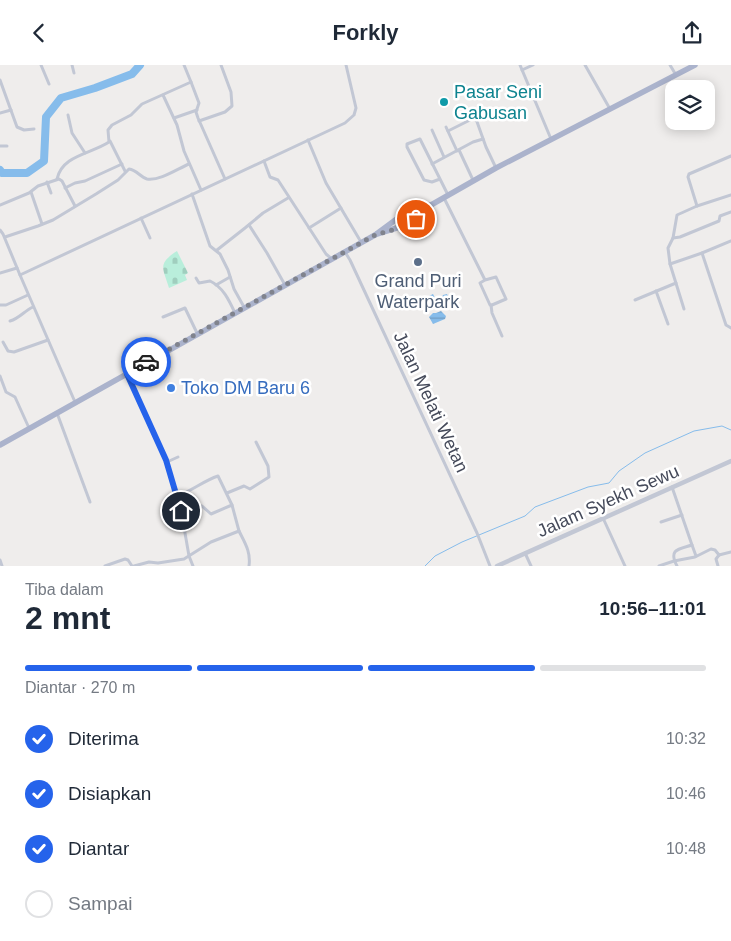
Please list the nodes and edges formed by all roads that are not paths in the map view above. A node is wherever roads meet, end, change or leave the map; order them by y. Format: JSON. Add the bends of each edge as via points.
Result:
{"nodes":[{"id":1,"x":40,"y":65,"type":"edge"},
{"id":2,"x":72,"y":65,"type":"edge"},
{"id":3,"x":184,"y":65,"type":"edge"},
{"id":4,"x":221,"y":65,"type":"edge"},
{"id":5,"x":346,"y":65,"type":"edge"},
{"id":6,"x":520,"y":65,"type":"edge"},
{"id":7,"x":534,"y":65,"type":"edge"},
{"id":8,"x":585,"y":65,"type":"edge"},
{"id":9,"x":670,"y":65,"type":"edge"},
{"id":10,"x":695,"y":65,"type":"edge"},
{"id":11,"x":522,"y":70,"type":"junction"},
{"id":12,"x":74,"y":73,"type":"dead end"},
{"id":13,"x":676,"y":75,"type":"junction"},
{"id":14,"x":0,"y":80,"type":"edge"},
{"id":15,"x":191,"y":82,"type":"junction"},
{"id":16,"x":49,"y":84,"type":"dead end"},
{"id":17,"x":163,"y":95,"type":"junction"},
{"id":18,"x":610,"y":109,"type":"junction"},
{"id":19,"x":11,"y":110,"type":"junction"},
{"id":20,"x":197,"y":110,"type":"junction"},
{"id":21,"x":0,"y":113,"type":"edge"},
{"id":22,"x":68,"y":115,"type":"dead end"},
{"id":23,"x":174,"y":118,"type":"junction"},
{"id":24,"x":199,"y":121,"type":"junction"},
{"id":25,"x":34,"y":129,"type":"dead end"},
{"id":26,"x":432,"y":130,"type":"dead end"},
{"id":27,"x":483,"y":139,"type":"junction"},
{"id":28,"x":308,"y":140,"type":"junction"},
{"id":29,"x":552,"y":140,"type":"junction"},
{"id":30,"x":110,"y":141,"type":"junction"},
{"id":31,"x":0,"y":146,"type":"edge"},
{"id":32,"x":7,"y":146,"type":"dead end"},
{"id":33,"x":458,"y":150,"type":"junction"},
{"id":34,"x":84,"y":153,"type":"junction"},
{"id":35,"x":731,"y":156,"type":"edge"},
{"id":36,"x":444,"y":157,"type":"junction"},
{"id":37,"x":264,"y":161,"type":"junction"},
{"id":38,"x":122,"y":164,"type":"junction"},
{"id":39,"x":189,"y":164,"type":"junction"},
{"id":40,"x":432,"y":164,"type":"junction"},
{"id":41,"x":496,"y":169,"type":"junction"},
{"id":42,"x":125,"y":171,"type":"junction"},
{"id":43,"x":57,"y":179,"type":"junction"},
{"id":44,"x":225,"y":179,"type":"junction"},
{"id":45,"x":440,"y":179,"type":"junction"},
{"id":46,"x":474,"y":181,"type":"junction"},
{"id":47,"x":47,"y":182,"type":"junction"},
{"id":48,"x":65,"y":187,"type":"junction"},
{"id":49,"x":201,"y":190,"type":"junction"},
{"id":50,"x":31,"y":192,"type":"junction"},
{"id":51,"x":51,"y":193,"type":"dead end"},
{"id":52,"x":192,"y":194,"type":"junction"},
{"id":53,"x":731,"y":195,"type":"edge"},
{"id":54,"x":446,"y":196,"type":"junction"},
{"id":55,"x":288,"y":198,"type":"junction"},
{"id":56,"x":0,"y":205,"type":"edge"},
{"id":57,"x":431,"y":205,"type":"junction"},
{"id":58,"x":75,"y":206,"type":"junction"},
{"id":59,"x":697,"y":206,"type":"junction"},
{"id":60,"x":341,"y":208,"type":"junction"},
{"id":61,"x":406,"y":212,"type":"junction"},
{"id":62,"x":731,"y":212,"type":"edge"},
{"id":63,"x":141,"y":218,"type":"junction"},
{"id":64,"x":398,"y":218,"type":"junction"},
{"id":65,"x":410,"y":223,"type":"junction"},
{"id":66,"x":42,"y":225,"type":"junction"},
{"id":67,"x":249,"y":225,"type":"junction"},
{"id":68,"x":403,"y":226,"type":"junction"},
{"id":69,"x":309,"y":228,"type":"junction"},
{"id":70,"x":0,"y":230,"type":"edge"},
{"id":71,"x":375,"y":235,"type":"junction"},
{"id":72,"x":673,"y":237,"type":"junction"},
{"id":73,"x":150,"y":238,"type":"dead end"},
{"id":74,"x":5,"y":239,"type":"junction"},
{"id":75,"x":0,"y":241,"type":"edge"},
{"id":76,"x":731,"y":241,"type":"edge"},
{"id":77,"x":361,"y":242,"type":"junction"},
{"id":78,"x":217,"y":250,"type":"junction"},
{"id":79,"x":344,"y":252,"type":"junction"},
{"id":80,"x":702,"y":253,"type":"junction"},
{"id":81,"x":332,"y":259,"type":"junction"},
{"id":82,"x":670,"y":264,"type":"junction"},
{"id":83,"x":17,"y":268,"type":"junction"},
{"id":84,"x":0,"y":273,"type":"edge"},
{"id":85,"x":20,"y":275,"type":"junction"},
{"id":86,"x":230,"y":277,"type":"junction"},
{"id":87,"x":196,"y":278,"type":"dead end"},
{"id":88,"x":485,"y":280,"type":"junction"},
{"id":89,"x":676,"y":283,"type":"junction"},
{"id":90,"x":216,"y":285,"type":"junction"},
{"id":91,"x":285,"y":285,"type":"junction"},
{"id":92,"x":656,"y":291,"type":"junction"},
{"id":93,"x":28,"y":295,"type":"junction"},
{"id":94,"x":635,"y":299,"type":"dead end"},
{"id":95,"x":0,"y":305,"type":"edge"},
{"id":96,"x":491,"y":305,"type":"junction"},
{"id":97,"x":33,"y":307,"type":"junction"},
{"id":98,"x":244,"y":307,"type":"junction"},
{"id":99,"x":684,"y":309,"type":"dead end"},
{"id":100,"x":235,"y":313,"type":"junction"},
{"id":101,"x":163,"y":317,"type":"dead end"},
{"id":102,"x":10,"y":321,"type":"dead end"},
{"id":103,"x":668,"y":324,"type":"dead end"},
{"id":104,"x":731,"y":328,"type":"edge"},
{"id":105,"x":197,"y":333,"type":"junction"},
{"id":106,"x":502,"y":336,"type":"dead end"},
{"id":107,"x":48,"y":340,"type":"junction"},
{"id":108,"x":3,"y":342,"type":"dead end"},
{"id":109,"x":127,"y":374,"type":"junction"},
{"id":110,"x":0,"y":376,"type":"edge"},
{"id":111,"x":75,"y":403,"type":"junction"},
{"id":112,"x":57,"y":413,"type":"junction"},
{"id":113,"x":29,"y":429,"type":"junction"},
{"id":114,"x":256,"y":442,"type":"dead end"},
{"id":115,"x":0,"y":445,"type":"edge"},
{"id":116,"x":178,"y":457,"type":"dead end"},
{"id":117,"x":731,"y":461,"type":"edge"},
{"id":118,"x":167,"y":462,"type":"junction"},
{"id":119,"x":672,"y":487,"type":"junction"},
{"id":120,"x":227,"y":493,"type":"junction"},
{"id":121,"x":176,"y":496,"type":"junction"},
{"id":122,"x":90,"y":502,"type":"dead end"},
{"id":123,"x":232,"y":505,"type":"junction"},
{"id":124,"x":181,"y":511,"type":"junction"},
{"id":125,"x":682,"y":515,"type":"junction"},
{"id":126,"x":603,"y":518,"type":"junction"},
{"id":127,"x":660,"y":522,"type":"dead end"},
{"id":128,"x":239,"y":531,"type":"junction"},
{"id":129,"x":692,"y":545,"type":"junction"},
{"id":130,"x":731,"y":552,"type":"edge"},
{"id":131,"x":525,"y":553,"type":"junction"},
{"id":132,"x":719,"y":555,"type":"junction"},
{"id":133,"x":189,"y":556,"type":"junction"},
{"id":134,"x":696,"y":556,"type":"junction"},
{"id":135,"x":0,"y":560,"type":"edge"},
{"id":136,"x":674,"y":561,"type":"junction"},
{"id":137,"x":158,"y":565,"type":"edge"},
{"id":138,"x":2,"y":566,"type":"edge"},
{"id":139,"x":105,"y":566,"type":"edge"},
{"id":140,"x":133,"y":566,"type":"edge"},
{"id":141,"x":193,"y":566,"type":"edge"},
{"id":142,"x":249,"y":566,"type":"edge"},
{"id":143,"x":490,"y":566,"type":"edge"},
{"id":144,"x":497,"y":566,"type":"edge"},
{"id":145,"x":531,"y":566,"type":"edge"},
{"id":146,"x":625,"y":566,"type":"edge"},
{"id":147,"x":659,"y":566,"type":"edge"},
{"id":148,"x":677,"y":566,"type":"edge"},
{"id":149,"x":718,"y":566,"type":"edge"}],
"edges":[{"from":1,"to":16,"type":"street"},
{"from":2,"to":12,"type":"street"},
{"from":3,"to":15,"type":"street"},
{"from":4,"to":24,"type":"street","via":[[231,91],[232,106],[225,112]]},
{"from":5,"to":28,"type":"street","via":[[355,101],[354,115],[345,123]]},
{"from":6,"to":11,"type":"street"},
{"from":7,"to":11,"type":"street"},
{"from":8,"to":18,"type":"street"},
{"from":9,"to":13,"type":"street"},
{"from":10,"to":13,"type":"main road"},
{"from":11,"to":29,"type":"street"},
{"from":13,"to":18,"type":"main road"},
{"from":14,"to":19,"type":"street"},
{"from":15,"to":17,"type":"street"},
{"from":15,"to":20,"type":"street","via":[[199,103]]},
{"from":17,"to":23,"type":"street"},
{"from":17,"to":30,"type":"street","via":[[140,105],[110,127]]},
{"from":18,"to":29,"type":"main road"},
{"from":19,"to":21,"type":"street"},
{"from":19,"to":25,"type":"street","via":[[18,128]]},
{"from":20,"to":23,"type":"street"},
{"from":20,"to":24,"type":"street"},
{"from":22,"to":34,"type":"street","via":[[72,133]]},
{"from":23,"to":39,"type":"street"},
{"from":24,"to":44,"type":"street"},
{"from":26,"to":36,"type":"street"},
{"from":27,"to":33,"type":"street"},
{"from":27,"to":33,"type":"street","via":[[475,119],[447,129]]},
{"from":27,"to":41,"type":"street"},
{"from":28,"to":37,"type":"street"},
{"from":28,"to":60,"type":"street","via":[[326,183]]},
{"from":29,"to":41,"type":"main road"},
{"from":30,"to":34,"type":"street"},
{"from":30,"to":38,"type":"street"},
{"from":31,"to":32,"type":"street"},
{"from":33,"to":36,"type":"street"},
{"from":33,"to":46,"type":"street"},
{"from":34,"to":43,"type":"street","via":[[63,165]]},
{"from":35,"to":59,"type":"street","via":[[689,174]]},
{"from":36,"to":40,"type":"street"},
{"from":37,"to":44,"type":"street"},
{"from":37,"to":55,"type":"street","via":[[270,177],[278,180]]},
{"from":38,"to":42,"type":"street"},
{"from":38,"to":48,"type":"street"},
{"from":39,"to":42,"type":"street","via":[[154,179],[143,177],[132,169]]},
{"from":39,"to":49,"type":"street"},
{"from":40,"to":45,"type":"street"},
{"from":40,"to":45,"type":"street","via":[[420,139],[407,144],[424,180]]},
{"from":41,"to":46,"type":"main road"},
{"from":42,"to":58,"type":"street","via":[[116,181]]},
{"from":43,"to":47,"type":"street"},
{"from":43,"to":48,"type":"street"},
{"from":44,"to":49,"type":"street"},
{"from":45,"to":54,"type":"street"},
{"from":46,"to":54,"type":"main road"},
{"from":47,"to":50,"type":"street"},
{"from":47,"to":51,"type":"street"},
{"from":48,"to":58,"type":"street"},
{"from":49,"to":52,"type":"street"},
{"from":50,"to":56,"type":"street"},
{"from":50,"to":66,"type":"street"},
{"from":52,"to":63,"type":"street"},
{"from":52,"to":78,"type":"street","via":[[209,244]]},
{"from":53,"to":59,"type":"street"},
{"from":54,"to":57,"type":"main road"},
{"from":54,"to":88,"type":"street"},
{"from":55,"to":67,"type":"street"},
{"from":55,"to":69,"type":"street"},
{"from":57,"to":61,"type":"main road"},
{"from":57,"to":65,"type":"main road"},
{"from":58,"to":66,"type":"street"},
{"from":59,"to":72,"type":"street","via":[[677,215]]},
{"from":60,"to":69,"type":"street"},
{"from":60,"to":77,"type":"street"},
{"from":61,"to":64,"type":"main road"},
{"from":61,"to":65,"type":"main road","via":[[411,217]]},
{"from":62,"to":72,"type":"street","via":[[720,217],[720,221]]},
{"from":63,"to":73,"type":"street"},
{"from":63,"to":85,"type":"street"},
{"from":64,"to":68,"type":"main road"},
{"from":64,"to":71,"type":"main road"},
{"from":65,"to":68,"type":"main road"},
{"from":66,"to":74,"type":"street"},
{"from":67,"to":78,"type":"street"},
{"from":67,"to":91,"type":"street"},
{"from":68,"to":71,"type":"main road"},
{"from":69,"to":81,"type":"street"},
{"from":70,"to":74,"type":"street"},
{"from":71,"to":77,"type":"main road"},
{"from":72,"to":82,"type":"street","via":[[668,248]]},
{"from":74,"to":75,"type":"street"},
{"from":74,"to":83,"type":"street"},
{"from":76,"to":80,"type":"street"},
{"from":77,"to":79,"type":"main road"},
{"from":78,"to":86,"type":"street"},
{"from":79,"to":81,"type":"main road"},
{"from":79,"to":143,"type":"street","name":"Jalan Melati Wetan"},
{"from":80,"to":82,"type":"street"},
{"from":80,"to":104,"type":"street","via":[[726,325]]},
{"from":81,"to":91,"type":"main road"},
{"from":82,"to":89,"type":"street"},
{"from":83,"to":84,"type":"street"},
{"from":83,"to":85,"type":"street"},
{"from":85,"to":93,"type":"street"},
{"from":86,"to":90,"type":"street"},
{"from":86,"to":98,"type":"street"},
{"from":87,"to":90,"type":"street","via":[[199,283],[210,281]]},
{"from":88,"to":96,"type":"street","via":[[480,283]]},
{"from":88,"to":96,"type":"street","via":[[496,277],[506,298]]},
{"from":89,"to":92,"type":"street"},
{"from":89,"to":99,"type":"street"},
{"from":90,"to":100,"type":"street"},
{"from":91,"to":98,"type":"main road"},
{"from":92,"to":94,"type":"street"},
{"from":92,"to":103,"type":"street"},
{"from":93,"to":95,"type":"street"},
{"from":93,"to":97,"type":"street"},
{"from":96,"to":106,"type":"street"},
{"from":97,"to":102,"type":"street"},
{"from":97,"to":107,"type":"street"},
{"from":98,"to":100,"type":"main road"},
{"from":100,"to":105,"type":"main road"},
{"from":101,"to":105,"type":"street","via":[[185,308]]},
{"from":105,"to":109,"type":"main road"},
{"from":107,"to":108,"type":"street","via":[[14,352],[8,351]]},
{"from":107,"to":111,"type":"street"},
{"from":109,"to":111,"type":"main road"},
{"from":109,"to":118,"type":"street"},
{"from":110,"to":113,"type":"street","via":[[6,392],[15,397]]},
{"from":111,"to":112,"type":"main road"},
{"from":112,"to":113,"type":"main road"},
{"from":112,"to":122,"type":"street"},
{"from":113,"to":115,"type":"main road"},
{"from":114,"to":120,"type":"street","via":[[268,466],[269,477],[250,489],[244,486]]},
{"from":116,"to":118,"type":"street"},
{"from":117,"to":119,"type":"street","name":"Jalam Syekh Sewu"},
{"from":118,"to":121,"type":"street"},
{"from":119,"to":125,"type":"street"},
{"from":119,"to":126,"type":"street","name":"Jalam Syekh Sewu"},
{"from":120,"to":121,"type":"street","via":[[218,476]]},
{"from":120,"to":123,"type":"street"},
{"from":121,"to":124,"type":"street"},
{"from":123,"to":124,"type":"street","via":[[210,514],[202,506]]},
{"from":123,"to":128,"type":"street"},
{"from":124,"to":133,"type":"street"},
{"from":125,"to":127,"type":"street"},
{"from":125,"to":129,"type":"street"},
{"from":126,"to":131,"type":"street","name":"Jalam Syekh Sewu"},
{"from":126,"to":146,"type":"street"},
{"from":128,"to":133,"type":"street","via":[[211,542]]},
{"from":128,"to":142,"type":"street","via":[[248,549]]},
{"from":129,"to":134,"type":"street"},
{"from":129,"to":136,"type":"street","via":[[674,551]]},
{"from":130,"to":132,"type":"street"},
{"from":131,"to":144,"type":"street","name":"Jalam Syekh Sewu"},
{"from":131,"to":145,"type":"street"},
{"from":132,"to":134,"type":"street","via":[[713,549]]},
{"from":132,"to":149,"type":"street","via":[[716,560]]},
{"from":133,"to":137,"type":"street"},
{"from":133,"to":141,"type":"street"},
{"from":134,"to":136,"type":"street"},
{"from":135,"to":138,"type":"street"},
{"from":136,"to":147,"type":"street"},
{"from":136,"to":148,"type":"street"},
{"from":137,"to":140,"type":"street","via":[[149,562]]},
{"from":139,"to":140,"type":"street","via":[[124,559]]}]}
